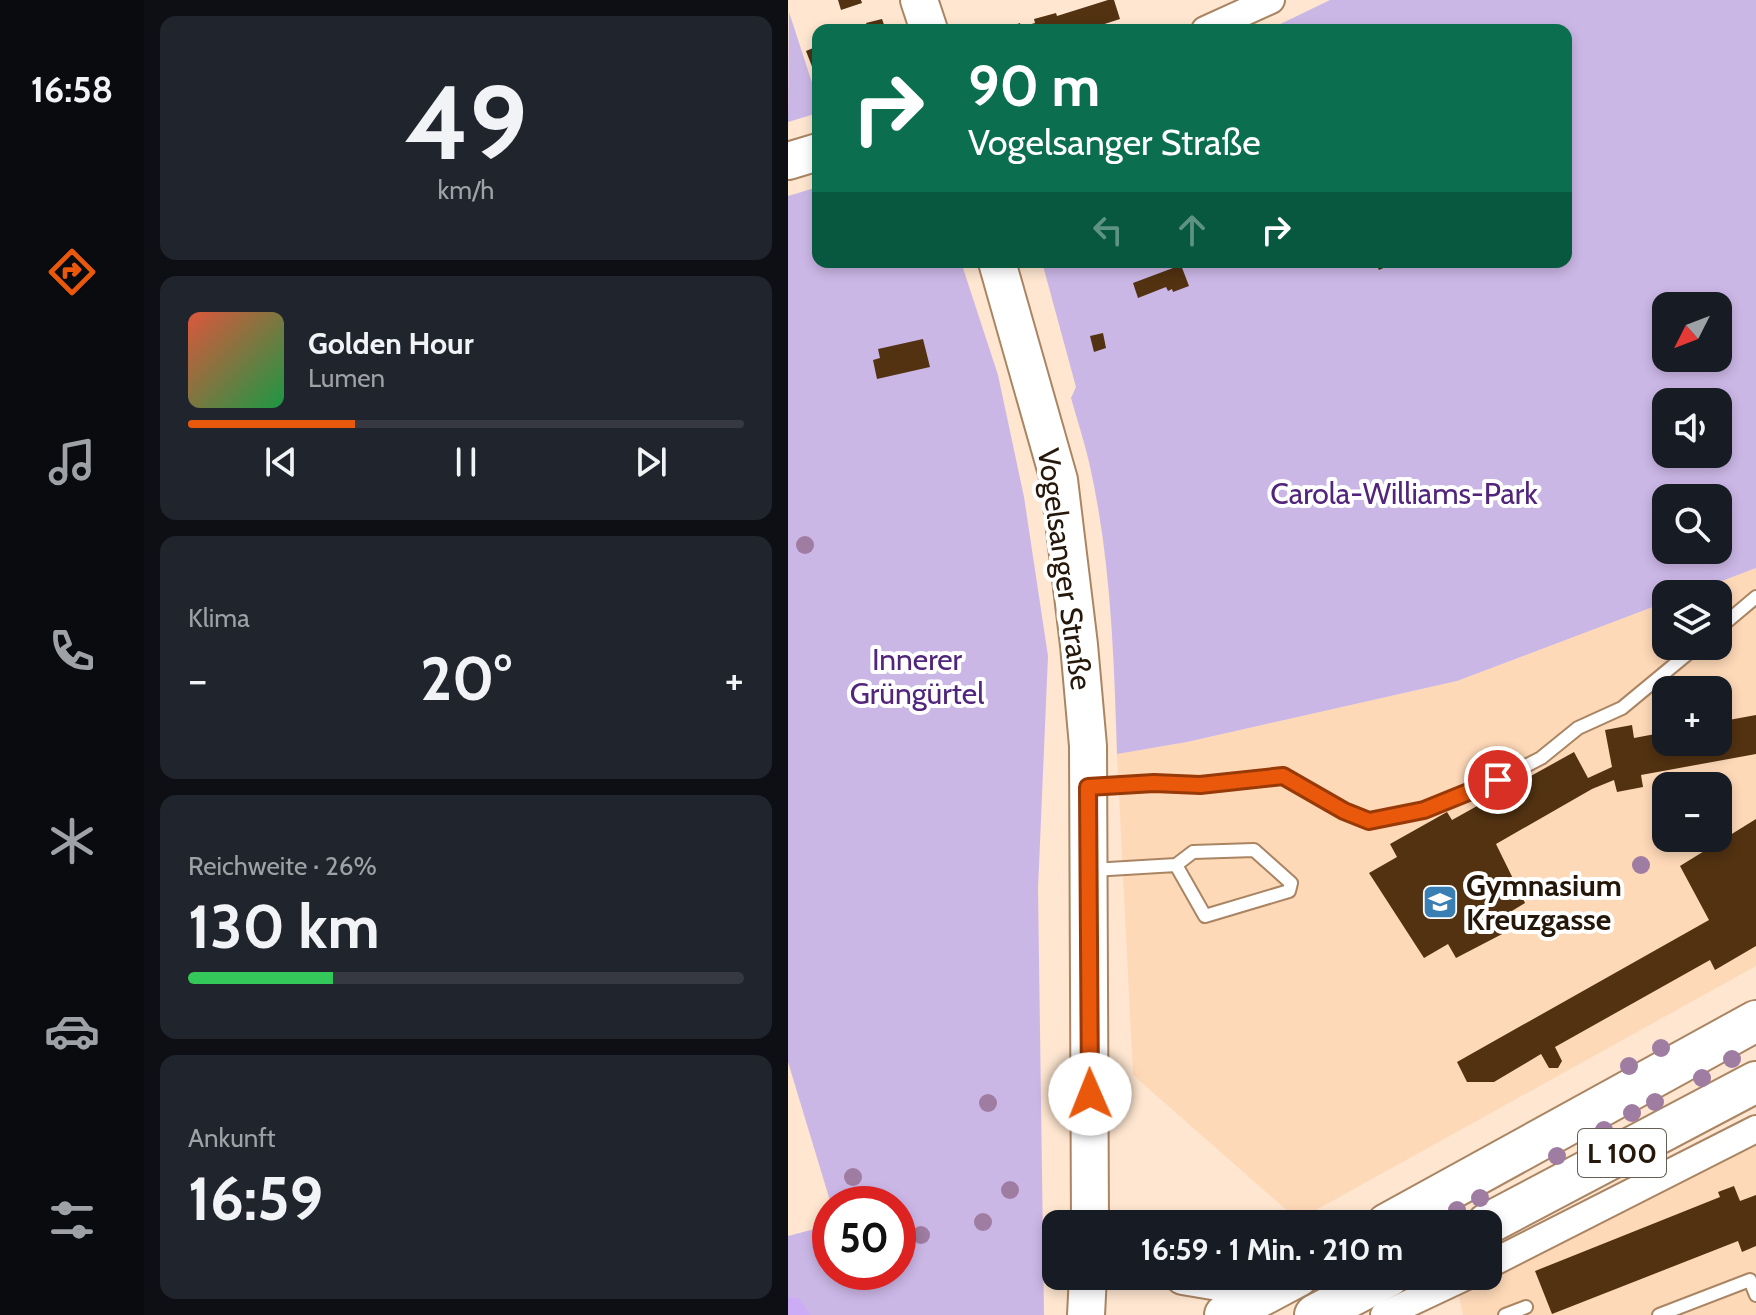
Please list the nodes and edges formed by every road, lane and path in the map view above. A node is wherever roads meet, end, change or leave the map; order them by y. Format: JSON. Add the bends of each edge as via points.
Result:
{"nodes":[{"id":1,"x":919,"y":0,"type":"edge"},
{"id":2,"x":1271,"y":0,"type":"edge"},
{"id":3,"x":927,"y":24,"type":"edge"},
{"id":4,"x":1218,"y":24,"type":"edge"},
{"id":5,"x":812,"y":154,"type":"edge"},
{"id":6,"x":788,"y":161,"type":"edge"},
{"id":7,"x":999,"y":268,"type":"edge"},
{"id":8,"x":1756,"y":597,"type":"edge"},
{"id":9,"x":1732,"y":617,"type":"edge"},
{"id":10,"x":1680,"y":660,"type":"edge"},
{"id":11,"x":1088,"y":787,"type":"junction"},
{"id":12,"x":1176,"y":865,"type":"junction"},
{"id":13,"x":1089,"y":870,"type":"junction"},
{"id":14,"x":1756,"y":1021,"type":"edge"},
{"id":15,"x":1756,"y":1082,"type":"edge"},
{"id":16,"x":1756,"y":1129,"type":"edge"},
{"id":17,"x":1091,"y":1188,"type":"junction"},
{"id":18,"x":1090,"y":1210,"type":"edge"},
{"id":19,"x":1105,"y":1210,"type":"edge"},
{"id":20,"x":1412,"y":1210,"type":"edge"},
{"id":21,"x":1502,"y":1216,"type":"edge"},
{"id":22,"x":1502,"y":1258,"type":"edge"},
{"id":23,"x":1753,"y":1279,"type":"edge"},
{"id":24,"x":1087,"y":1290,"type":"edge"},
{"id":25,"x":1273,"y":1290,"type":"edge"},
{"id":26,"x":1428,"y":1290,"type":"edge"},
{"id":27,"x":1756,"y":1295,"type":"edge"},
{"id":28,"x":1409,"y":1297,"type":"edge"},
{"id":29,"x":1526,"y":1307,"type":"dead end"},
{"id":30,"x":1086,"y":1315,"type":"edge"},
{"id":31,"x":1225,"y":1315,"type":"edge"},
{"id":32,"x":1315,"y":1315,"type":"edge"},
{"id":33,"x":1384,"y":1315,"type":"edge"},
{"id":34,"x":1505,"y":1315,"type":"edge"},
{"id":35,"x":1659,"y":1315,"type":"edge"}],
"edges":[{"from":1,"to":3,"type":"main road"},
{"from":2,"to":4,"type":"street"},
{"from":5,"to":6,"type":"main road"},
{"from":7,"to":11,"type":"main road","name":"Vogelsanger Straße","via":[[1059,480],[1079,645]]},
{"from":8,"to":9,"type":"lane"},
{"from":10,"to":11,"type":"lane","via":[[1622,708],[1578,728],[1541,758],[1424,810],[1369,821],[1283,776],[1200,785]]},
{"from":11,"to":13,"type":"main road","name":"Vogelsanger Straße"},
{"from":12,"to":12,"type":"lane","via":[[1205,916],[1289,891],[1291,883],[1254,850],[1193,852]]},
{"from":12,"to":13,"type":"lane"},
{"from":13,"to":17,"type":"main road","name":"Vogelsanger Straße"},
{"from":14,"to":20,"type":"main road","number":"L 100"},
{"from":15,"to":21,"type":"main road","number":"L 100"},
{"from":16,"to":22,"type":"street"},
{"from":17,"to":18,"type":"main road","name":"Vogelsanger Straße"},
{"from":17,"to":19,"type":"main road"},
{"from":23,"to":27,"type":"lane"},
{"from":23,"to":35,"type":"lane"},
{"from":24,"to":30,"type":"main road"},
{"from":25,"to":31,"type":"main road"},
{"from":26,"to":28,"type":"street"},
{"from":28,"to":32,"type":"main road"},
{"from":28,"to":33,"type":"street"},
{"from":29,"to":34,"type":"lane"}]}
